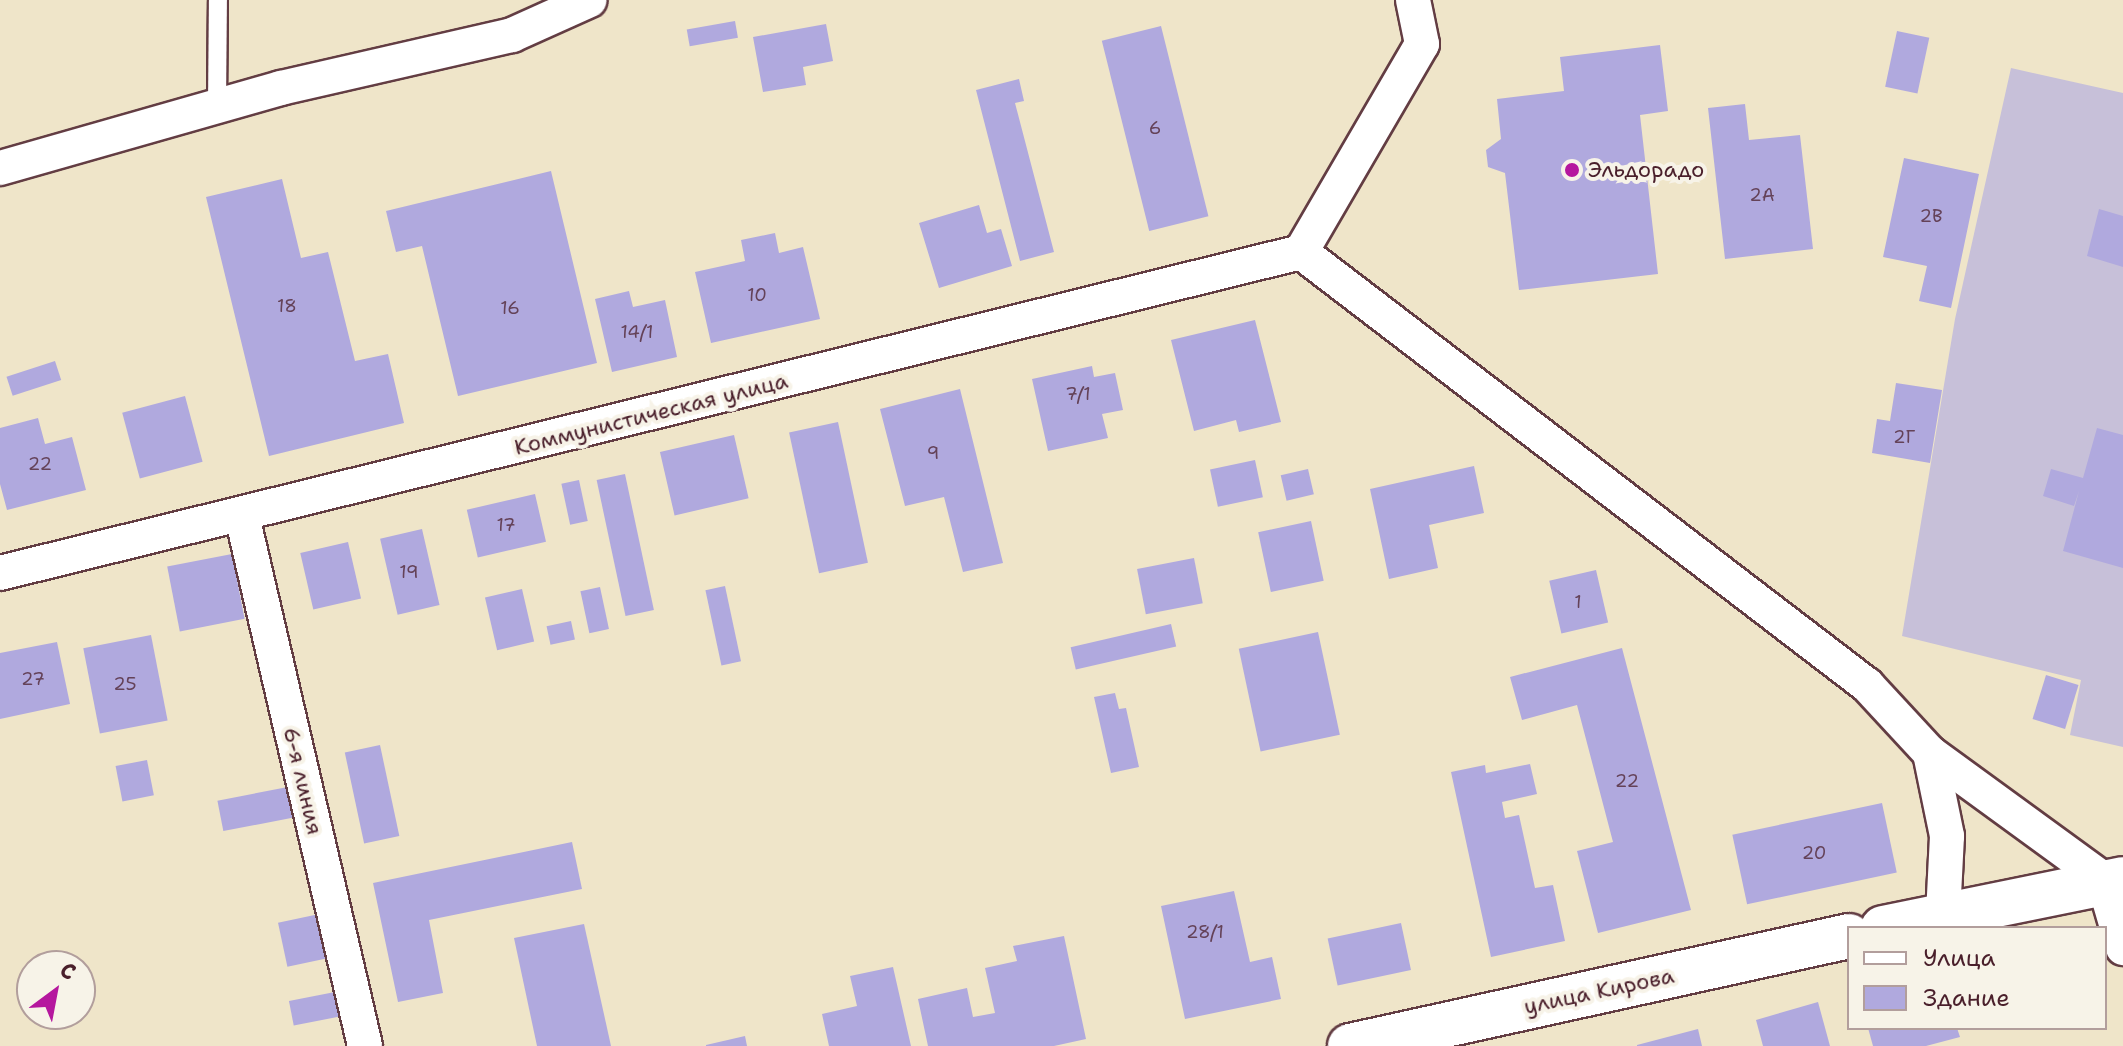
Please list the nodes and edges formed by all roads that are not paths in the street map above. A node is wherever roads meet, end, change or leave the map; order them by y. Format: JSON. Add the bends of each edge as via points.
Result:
{"nodes":[{"id":1,"x":220,"y":0,"type":"edge"},
{"id":2,"x":590,"y":0,"type":"edge"},
{"id":3,"x":1413,"y":0,"type":"edge"},
{"id":4,"x":217,"y":106,"type":"junction"},
{"id":5,"x":0,"y":168,"type":"edge"},
{"id":6,"x":1301,"y":252,"type":"junction"},
{"id":7,"x":242,"y":516,"type":"junction"},
{"id":8,"x":0,"y":573,"type":"edge"},
{"id":9,"x":1930,"y":753,"type":"junction"},
{"id":10,"x":2113,"y":879,"type":"edge"},
{"id":11,"x":1943,"y":915,"type":"junction"},
{"id":12,"x":1892,"y":926,"type":"edge"},
{"id":13,"x":1847,"y":936,"type":"edge"},
{"id":14,"x":2123,"y":948,"type":"edge"},
{"id":15,"x":365,"y":1046,"type":"edge"},
{"id":16,"x":1350,"y":1046,"type":"edge"}],
"edges":[{"from":1,"to":4,"type":"lane"},
{"from":2,"to":4,"type":"street","via":[[512,35]]},
{"from":3,"to":6,"type":"street","via":[[1422,44]]},
{"from":4,"to":5,"type":"street"},
{"from":6,"to":7,"type":"street","name":"Коммунистическая улица"},
{"from":6,"to":9,"type":"street","via":[[1867,685]]},
{"from":7,"to":8,"type":"street","name":"Коммунистическая улица"},
{"from":7,"to":15,"type":"street","name":"6-я линия"},
{"from":9,"to":10,"type":"street"},
{"from":9,"to":11,"type":"street","via":[[1947,836]]},
{"from":10,"to":11,"type":"street"},
{"from":10,"to":14,"type":"street"},
{"from":11,"to":12,"type":"street"},
{"from":13,"to":16,"type":"street","name":"улица Кирова"}]}
